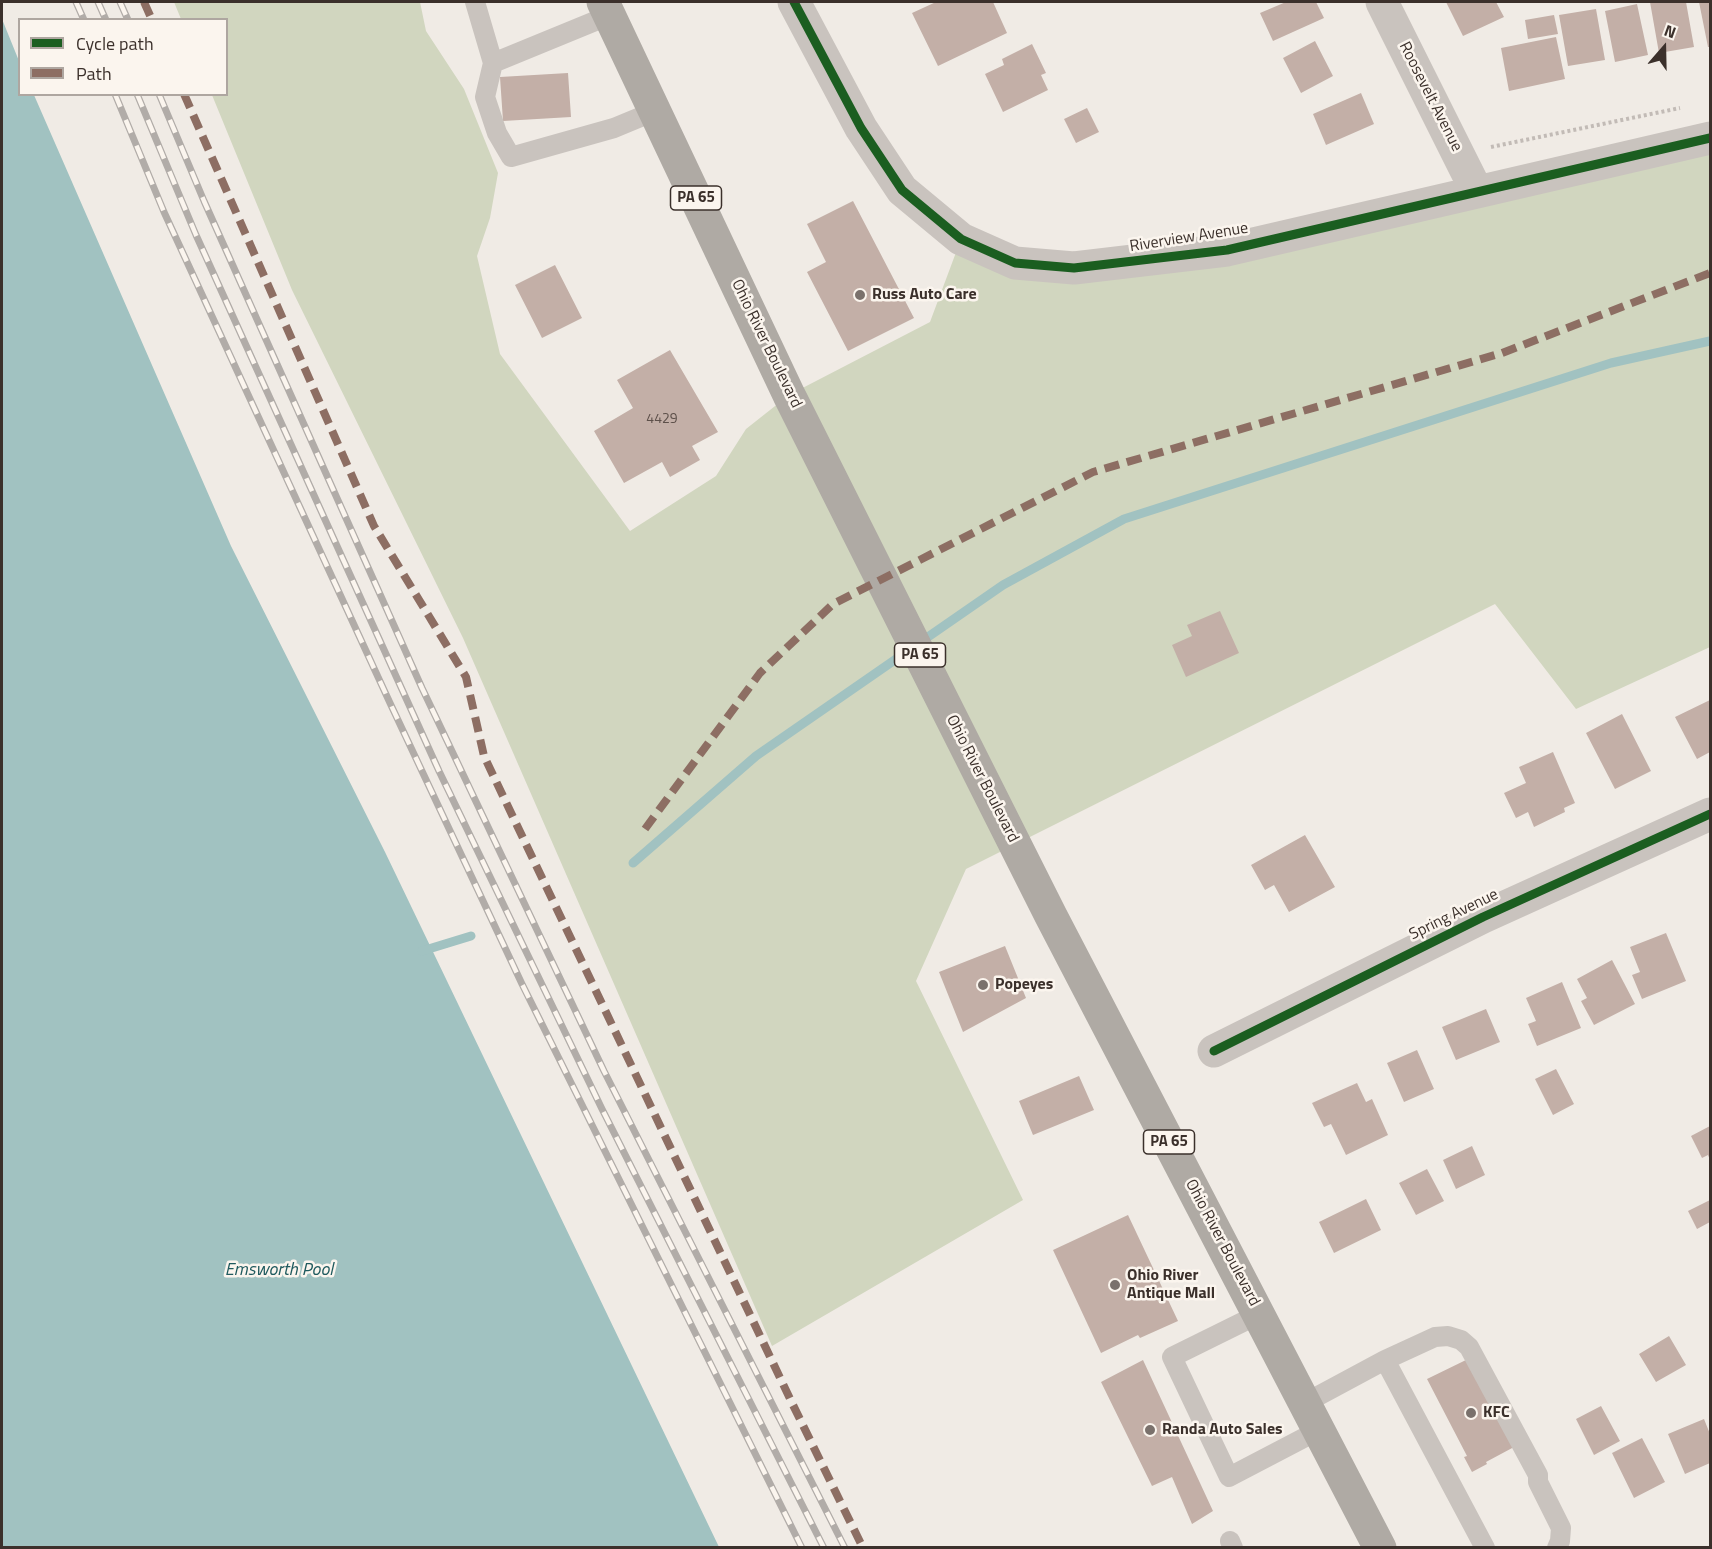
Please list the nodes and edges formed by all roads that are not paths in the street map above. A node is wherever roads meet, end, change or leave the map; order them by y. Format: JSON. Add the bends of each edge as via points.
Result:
{"nodes":[{"id":1,"x":475,"y":2,"type":"edge"},
{"id":2,"x":794,"y":2,"type":"edge"},
{"id":3,"x":1382,"y":2,"type":"edge"},
{"id":4,"x":607,"y":8,"type":"edge"},
{"id":5,"x":493,"y":63,"type":"junction"},
{"id":6,"x":655,"y":111,"type":"junction"},
{"id":7,"x":1710,"y":138,"type":"edge"},
{"id":8,"x":1477,"y":192,"type":"junction"},
{"id":9,"x":1710,"y":814,"type":"edge"},
{"id":10,"x":1214,"y":1051,"type":"dead end"},
{"id":11,"x":1259,"y":1314,"type":"junction"},
{"id":12,"x":1385,"y":1360,"type":"junction"},
{"id":13,"x":1312,"y":1416,"type":"junction"},
{"id":14,"x":1380,"y":1548,"type":"edge"},
{"id":15,"x":1485,"y":1548,"type":"edge"},
{"id":16,"x":1557,"y":1548,"type":"edge"}],
"edges":[{"from":1,"to":5,"type":"lane"},
{"from":2,"to":8,"type":"street","name":"Riverview Avenue","via":[[861,128],[902,190],[961,239],[1015,263],[1074,268],[1227,250]]},
{"from":3,"to":8,"type":"street","name":"Roosevelt Avenue"},
{"from":4,"to":5,"type":"lane"},
{"from":4,"to":6,"type":"highway","name":"Ohio River Boulevard","number":"PA 65"},
{"from":5,"to":6,"type":"lane","via":[[485,97],[497,133],[511,157],[614,128]]},
{"from":6,"to":11,"type":"highway","name":"Ohio River Boulevard","number":"PA 65","via":[[789,395],[1051,916]]},
{"from":7,"to":8,"type":"street","name":"Riverview Avenue"},
{"from":9,"to":10,"type":"street","name":"Spring Avenue","via":[[1483,917]]},
{"from":11,"to":13,"type":"highway","name":"Ohio River Boulevard","number":"PA 65"},
{"from":11,"to":13,"type":"lane","via":[[1173,1356],[1229,1477]]},
{"from":12,"to":13,"type":"lane"},
{"from":12,"to":15,"type":"lane"},
{"from":12,"to":16,"type":"lane","via":[[1435,1337],[1448,1336],[1469,1347],[1538,1475],[1561,1528]]},
{"from":13,"to":14,"type":"highway","name":"Ohio River Boulevard","number":"PA 65"}]}
